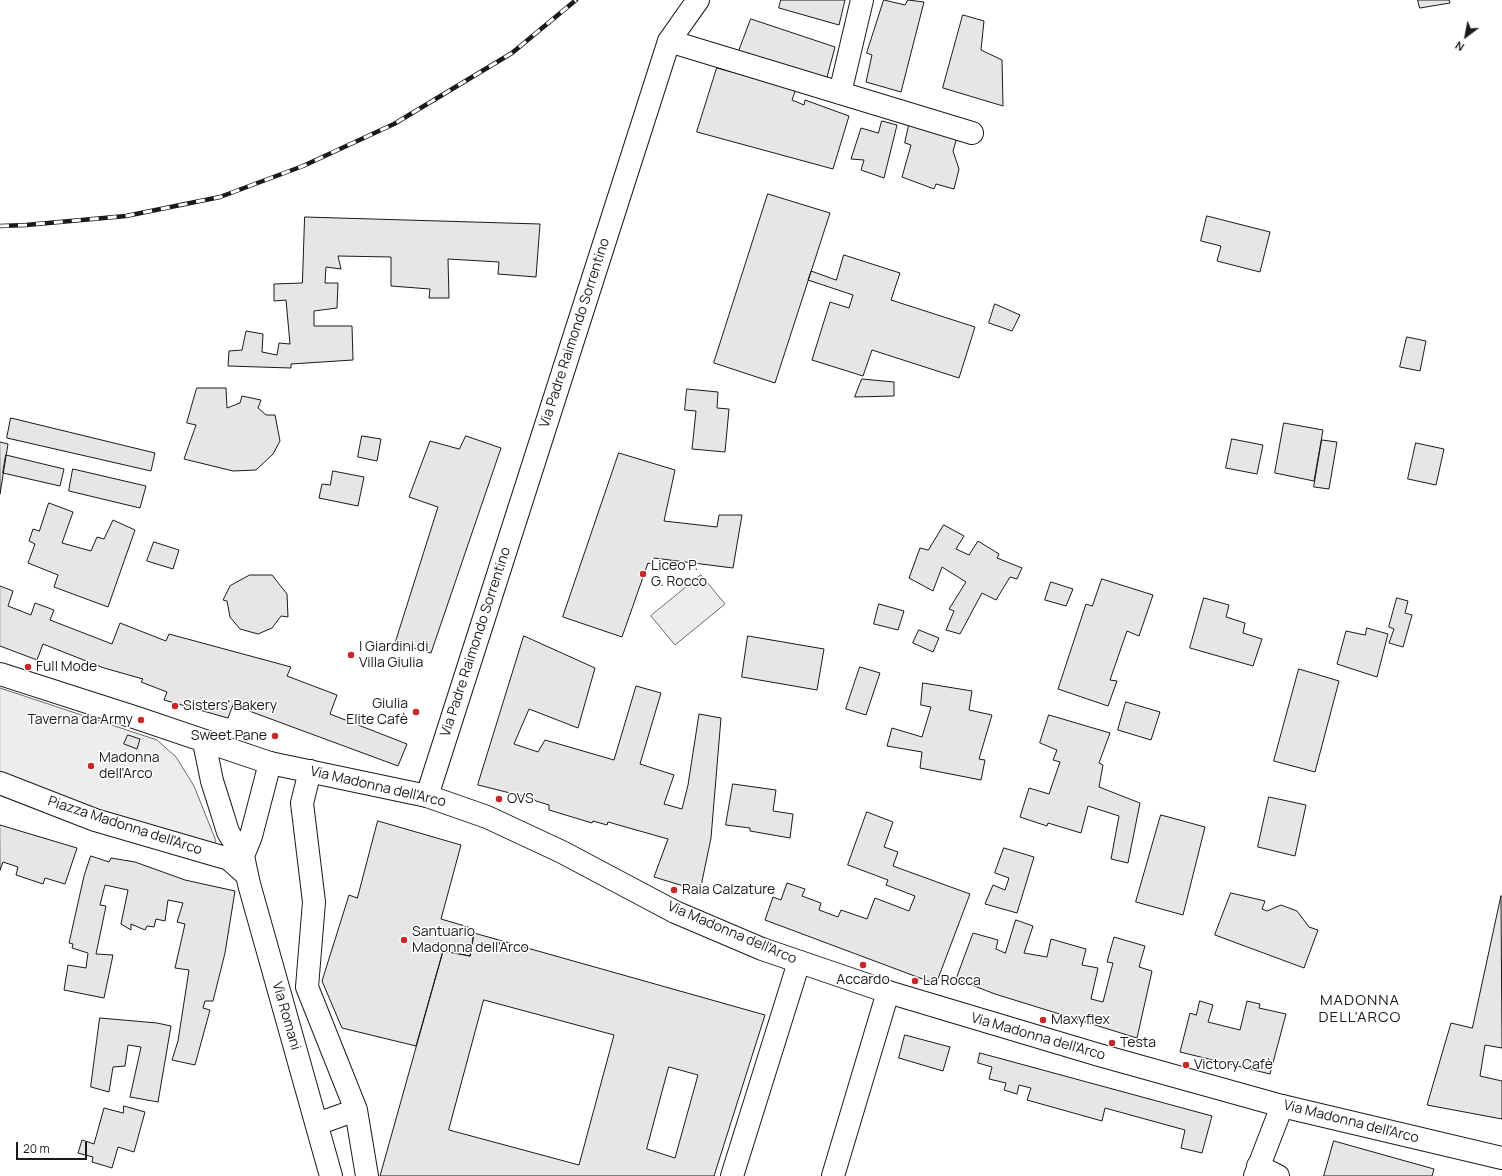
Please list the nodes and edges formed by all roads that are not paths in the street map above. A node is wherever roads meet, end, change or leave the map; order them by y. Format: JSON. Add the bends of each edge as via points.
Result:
{"nodes":[{"id":1,"x":698,"y":0,"type":"edge"},
{"id":2,"x":862,"y":0,"type":"edge"},
{"id":3,"x":669,"y":41,"type":"junction"},
{"id":4,"x":840,"y":93,"type":"junction"},
{"id":5,"x":972,"y":133,"type":"dead end"},
{"id":6,"x":0,"y":674,"type":"edge"},
{"id":7,"x":204,"y":742,"type":"junction"},
{"id":8,"x":270,"y":763,"type":"junction"},
{"id":9,"x":310,"y":771,"type":"junction"},
{"id":10,"x":0,"y":782,"type":"edge"},
{"id":11,"x":427,"y":796,"type":"junction"},
{"id":12,"x":245,"y":866,"type":"junction"},
{"id":13,"x":799,"y":962,"type":"junction"},
{"id":14,"x":888,"y":992,"type":"junction"},
{"id":15,"x":1282,"y":1106,"type":"junction"},
{"id":16,"x":356,"y":1110,"type":"junction"},
{"id":17,"x":317,"y":1124,"type":"junction"},
{"id":18,"x":1502,"y":1158,"type":"edge"},
{"id":19,"x":1256,"y":1171,"type":"edge"},
{"id":20,"x":331,"y":1176,"type":"edge"},
{"id":21,"x":367,"y":1176,"type":"edge"},
{"id":22,"x":732,"y":1176,"type":"edge"},
{"id":23,"x":833,"y":1176,"type":"edge"},
{"id":24,"x":1278,"y":1176,"type":"edge"}],
"edges":[{"from":1,"to":3,"type":"street","name":"Via Padre Raimondo Sorrentino"},
{"from":2,"to":4,"type":"street"},
{"from":3,"to":4,"type":"street"},
{"from":3,"to":11,"type":"street","name":"Via Padre Raimondo Sorrentino"},
{"from":4,"to":5,"type":"street"},
{"from":6,"to":7,"type":"street","name":"Via Madonna dell'Arco"},
{"from":7,"to":8,"type":"street","name":"Via Madonna dell'Arco"},
{"from":7,"to":12,"type":"street","name":"Via Romani","via":[[212,781],[228,832]]},
{"from":8,"to":9,"type":"street","name":"Via Madonna dell'Arco"},
{"from":8,"to":12,"type":"street"},
{"from":9,"to":11,"type":"street","name":"Via Madonna dell'Arco"},
{"from":9,"to":16,"type":"street","via":[[302,803],[314,902],[307,987]]},
{"from":10,"to":12,"type":"street","name":"Piazza Madonna dell'Arco","via":[[95,820],[229,859]]},
{"from":11,"to":13,"type":"street","name":"Via Madonna dell'Arco","via":[[487,817],[562,852],[676,912]]},
{"from":12,"to":17,"type":"street","name":"Via Romani"},
{"from":13,"to":14,"type":"street","name":"Via Madonna dell'Arco"},
{"from":13,"to":22,"type":"street"},
{"from":14,"to":15,"type":"street","name":"Via Madonna dell'Arco"},
{"from":14,"to":23,"type":"street"},
{"from":15,"to":18,"type":"street","name":"Via Madonna dell'Arco"},
{"from":15,"to":19,"type":"street"},
{"from":16,"to":17,"type":"street"},
{"from":16,"to":21,"type":"street"},
{"from":17,"to":20,"type":"street","name":"Via Romani"},
{"from":19,"to":24,"type":"street"}]}
